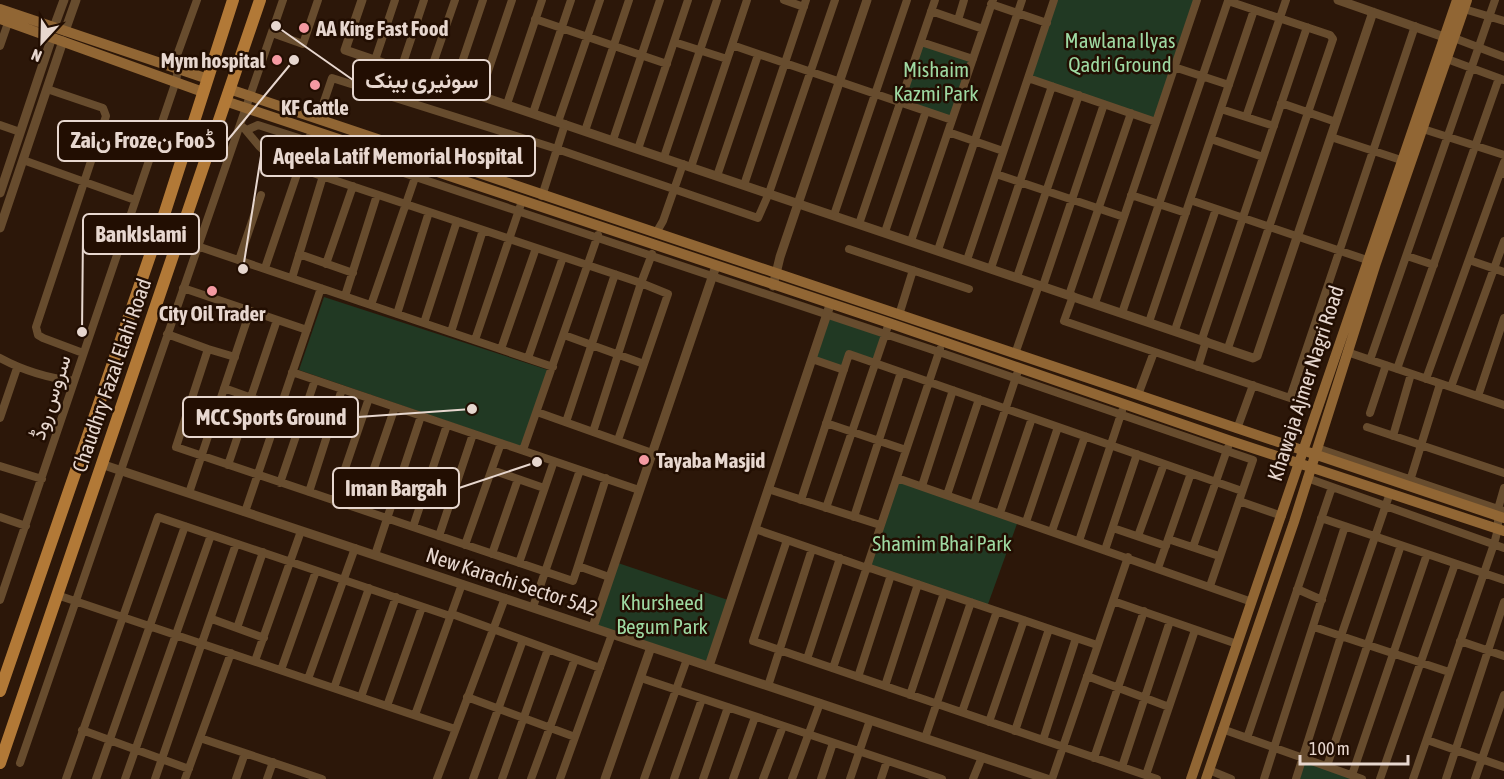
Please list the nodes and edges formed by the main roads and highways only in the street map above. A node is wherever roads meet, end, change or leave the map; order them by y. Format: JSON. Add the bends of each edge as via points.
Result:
{"nodes":[{"id":1,"x":233,"y":0,"type":"edge"},
{"id":2,"x":260,"y":0,"type":"edge"},
{"id":3,"x":1463,"y":3,"type":"edge"},
{"id":4,"x":0,"y":9,"type":"edge"},
{"id":5,"x":6,"y":18,"type":"edge"},
{"id":6,"x":59,"y":34,"type":"junction"},
{"id":7,"x":1449,"y":38,"type":"junction"},
{"id":8,"x":208,"y":79,"type":"junction"},
{"id":9,"x":203,"y":92,"type":"junction"},
{"id":10,"x":227,"y":95,"type":"junction"},
{"id":11,"x":1426,"y":103,"type":"junction"},
{"id":12,"x":164,"y":215,"type":"junction"},
{"id":13,"x":183,"y":225,"type":"junction"},
{"id":14,"x":1312,"y":450,"type":"junction"},
{"id":15,"x":1305,"y":465,"type":"junction"},
{"id":16,"x":1501,"y":514,"type":"edge"},
{"id":17,"x":1501,"y":530,"type":"edge"},
{"id":18,"x":0,"y":691,"type":"edge"},
{"id":19,"x":1200,"y":751,"type":"junction"},
{"id":20,"x":1214,"y":756,"type":"junction"},
{"id":21,"x":0,"y":763,"type":"edge"},
{"id":22,"x":1207,"y":775,"type":"edge"},
{"id":23,"x":1191,"y":779,"type":"edge"}],
"edges":[{"from":1,"to":8,"type":"main road","name":"Chaudhry Fazal Elahi Road"},
{"from":2,"to":10,"type":"main road","name":"Chaudhry Fazal Elahi Road"},
{"from":3,"to":7,"type":"main road","name":"Khawaja Ajmer Nagri Road"},
{"from":4,"to":5,"type":"main road"},
{"from":5,"to":6,"type":"main road"},
{"from":6,"to":8,"type":"main road"},
{"from":6,"to":9,"type":"main road"},
{"from":7,"to":11,"type":"main road","name":"Khawaja Ajmer Nagri Road"},
{"from":7,"to":11,"type":"main road","name":"Khawaja Ajmer Nagri Road","via":[[1447,59]]},
{"from":8,"to":9,"type":"main road","name":"Chaudhry Fazal Elahi Road"},
{"from":9,"to":12,"type":"main road","name":"Chaudhry Fazal Elahi Road"},
{"from":10,"to":13,"type":"main road","name":"Chaudhry Fazal Elahi Road"},
{"from":10,"to":14,"type":"main road","via":[[250,96],[1237,429]]},
{"from":10,"to":15,"type":"main road","via":[[246,108],[310,135],[715,272],[772,286],[828,310],[889,323],[941,347],[1229,446]]},
{"from":11,"to":14,"type":"main road","name":"Khawaja Ajmer Nagri Road","via":[[1401,160],[1367,260]]},
{"from":11,"to":14,"type":"main road","name":"Khawaja Ajmer Nagri Road","via":[[1423,129]]},
{"from":12,"to":13,"type":"main road","via":[[134,316],[136,324],[144,322],[170,246]]},
{"from":12,"to":18,"type":"main road","name":"Chaudhry Fazal Elahi Road"},
{"from":13,"to":21,"type":"main road","name":"Chaudhry Fazal Elahi Road"},
{"from":14,"to":15,"type":"main road","name":"Khawaja Ajmer Nagri Road"},
{"from":14,"to":16,"type":"main road"},
{"from":15,"to":17,"type":"main road"},
{"from":15,"to":19,"type":"main road","name":"Khawaja Ajmer Nagri Road","via":[[1282,516]]},
{"from":15,"to":20,"type":"main road","name":"Khawaja Ajmer Nagri Road","via":[[1307,478]]},
{"from":19,"to":20,"type":"main road"},
{"from":19,"to":23,"type":"main road","name":"Khawaja Ajmer Nagri Road"},
{"from":20,"to":22,"type":"main road","name":"Khawaja Ajmer Nagri Road"}]}
